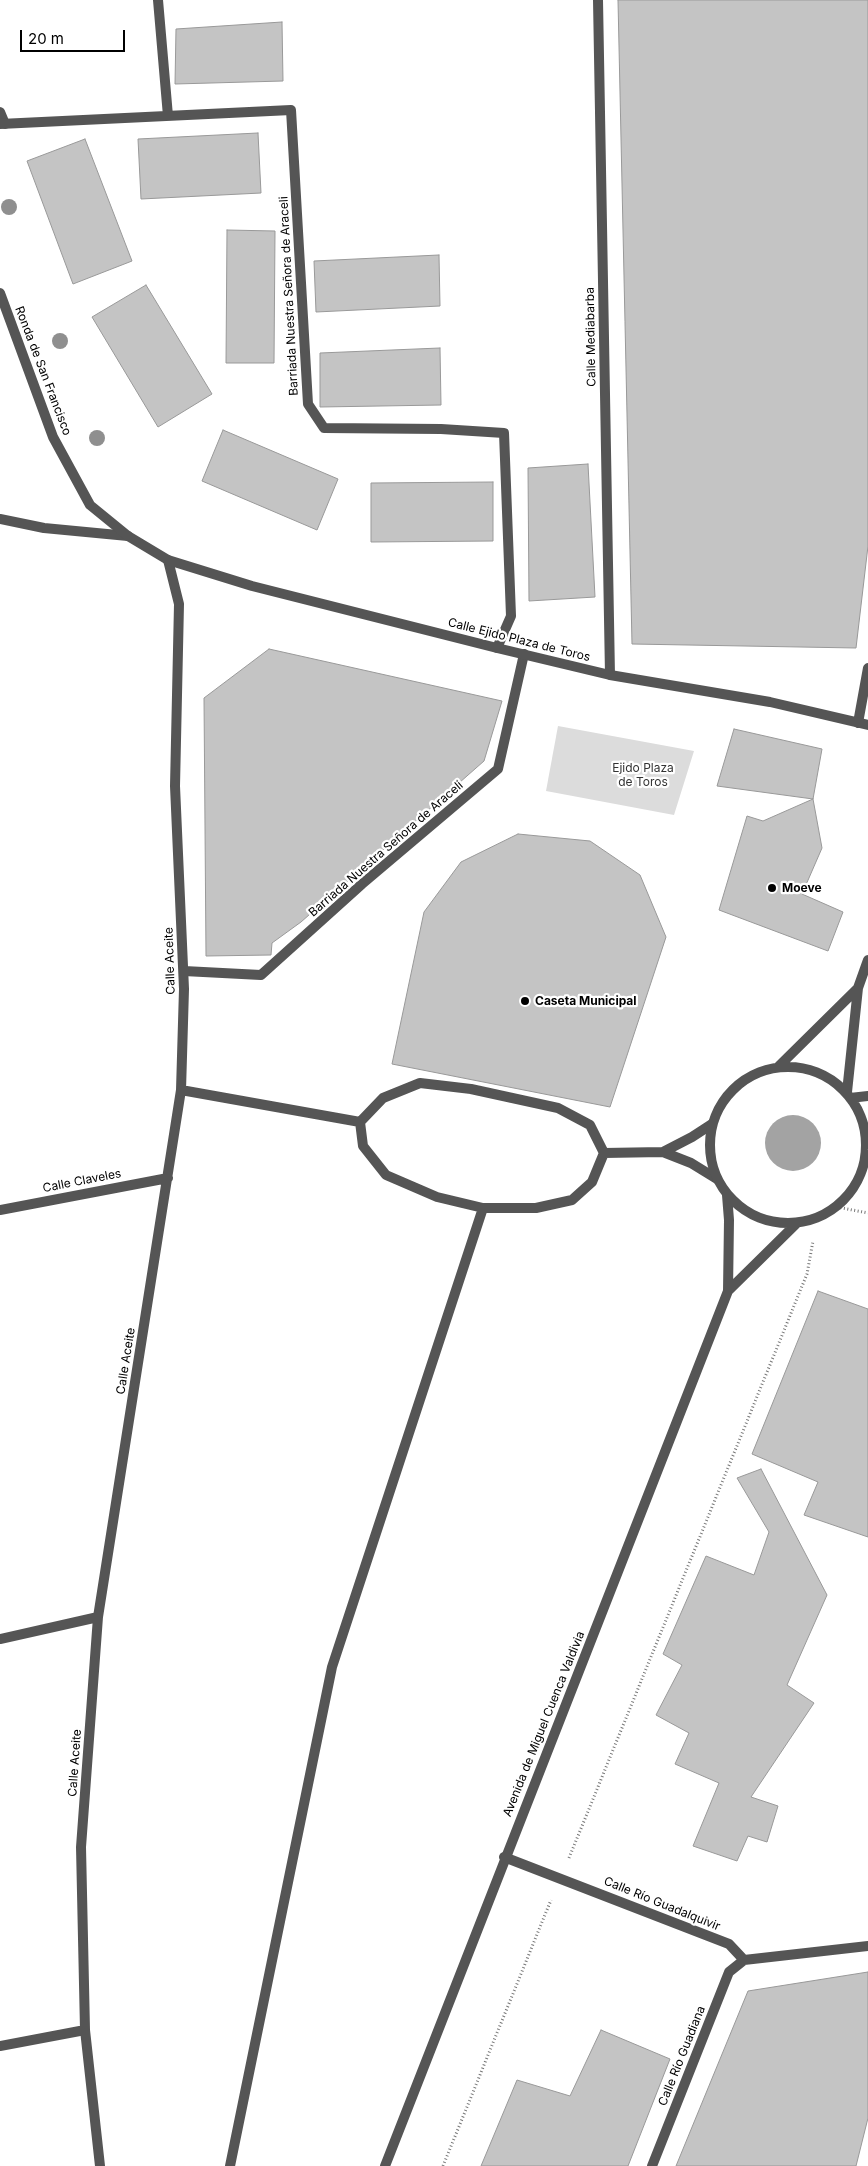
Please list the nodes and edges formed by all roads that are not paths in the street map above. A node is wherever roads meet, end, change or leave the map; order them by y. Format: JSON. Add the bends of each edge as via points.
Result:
{"nodes":[{"id":1,"x":158,"y":0,"type":"edge"},
{"id":2,"x":598,"y":0,"type":"edge"},
{"id":3,"x":0,"y":112,"type":"edge"},
{"id":4,"x":168,"y":116,"type":"junction"},
{"id":5,"x":2,"y":124,"type":"edge"},
{"id":6,"x":0,"y":293,"type":"edge"},
{"id":7,"x":0,"y":519,"type":"edge"},
{"id":8,"x":128,"y":536,"type":"junction"},
{"id":9,"x":168,"y":560,"type":"junction"},
{"id":10,"x":497,"y":648,"type":"junction"},
{"id":11,"x":524,"y":654,"type":"junction"},
{"id":12,"x":868,"y":668,"type":"edge"},
{"id":13,"x":610,"y":675,"type":"junction"},
{"id":14,"x":863,"y":724,"type":"edge"},
{"id":15,"x":868,"y":960,"type":"edge"},
{"id":16,"x":184,"y":971,"type":"junction"},
{"id":17,"x":858,"y":988,"type":"junction"},
{"id":18,"x":779,"y":1066,"type":"junction"},
{"id":19,"x":182,"y":1090,"type":"junction"},
{"id":20,"x":848,"y":1095,"type":"junction"},
{"id":21,"x":868,"y":1096,"type":"edge"},
{"id":22,"x":360,"y":1122,"type":"junction"},
{"id":23,"x":712,"y":1124,"type":"junction"},
{"id":24,"x":663,"y":1152,"type":"junction"},
{"id":25,"x":604,"y":1153,"type":"junction"},
{"id":26,"x":866,"y":1166,"type":"edge"},
{"id":27,"x":168,"y":1178,"type":"junction"},
{"id":28,"x":717,"y":1179,"type":"junction"},
{"id":29,"x":727,"y":1195,"type":"junction"},
{"id":30,"x":484,"y":1208,"type":"junction"},
{"id":31,"x":0,"y":1210,"type":"edge"},
{"id":32,"x":797,"y":1223,"type":"junction"},
{"id":33,"x":728,"y":1291,"type":"junction"},
{"id":34,"x":98,"y":1617,"type":"junction"},
{"id":35,"x":0,"y":1639,"type":"edge"},
{"id":36,"x":504,"y":1857,"type":"junction"},
{"id":37,"x":868,"y":1946,"type":"edge"},
{"id":38,"x":744,"y":1960,"type":"junction"},
{"id":39,"x":85,"y":2030,"type":"junction"},
{"id":40,"x":0,"y":2046,"type":"edge"},
{"id":41,"x":100,"y":2166,"type":"edge"},
{"id":42,"x":230,"y":2166,"type":"edge"},
{"id":43,"x":385,"y":2166,"type":"edge"},
{"id":44,"x":652,"y":2166,"type":"edge"}],
"edges":[{"from":1,"to":4,"type":"street"},
{"from":2,"to":13,"type":"street","name":"Calle Mediabarba"},
{"from":3,"to":5,"type":"street"},
{"from":4,"to":5,"type":"street","name":"Barriada Nuestra Señora de Araceli"},
{"from":4,"to":10,"type":"street","name":"Barriada Nuestra Señora de Araceli","via":[[291,110],[308,404],[324,428],[504,432],[511,616]]},
{"from":6,"to":8,"type":"street","name":"Ronda de San Francisco","via":[[53,437],[90,505]]},
{"from":7,"to":8,"type":"street","via":[[44,528]]},
{"from":8,"to":9,"type":"street","name":"Ronda de San Francisco"},
{"from":9,"to":10,"type":"street","name":"Calle Ejido Plaza de Toros","via":[[252,586]]},
{"from":9,"to":16,"type":"street","name":"Calle Aceite","via":[[179,604],[175,786]]},
{"from":10,"to":11,"type":"street","name":"Calle Ejido Plaza de Toros"},
{"from":11,"to":13,"type":"street","name":"Calle Ejido Plaza de Toros"},
{"from":11,"to":16,"type":"street","name":"Barriada Nuestra Señora de Araceli","via":[[498,770],[362,884],[261,975]]},
{"from":12,"to":14,"type":"street"},
{"from":13,"to":14,"type":"street","name":"Calle Ejido Plaza de Toros","via":[[770,702]]},
{"from":15,"to":17,"type":"street"},
{"from":16,"to":19,"type":"street","name":"Calle Aceite"},
{"from":17,"to":18,"type":"street"},
{"from":17,"to":20,"type":"street"},
{"from":18,"to":20,"type":"street","via":[[816,1071],[833,1080]]},
{"from":18,"to":23,"type":"street","via":[[745,1079],[730,1091]]},
{"from":19,"to":22,"type":"street"},
{"from":19,"to":27,"type":"street","name":"Calle Aceite"},
{"from":20,"to":21,"type":"street"},
{"from":20,"to":26,"type":"street","via":[[865,1127]]},
{"from":22,"to":25,"type":"street","via":[[383,1098],[420,1083],[462,1088],[558,1108],[590,1125]]},
{"from":22,"to":30,"type":"street","via":[[363,1146],[386,1175],[437,1197]]},
{"from":23,"to":24,"type":"street"},
{"from":23,"to":28,"type":"street","via":[[709,1142]]},
{"from":24,"to":25,"type":"street"},
{"from":24,"to":28,"type":"street","via":[[691,1163]]},
{"from":25,"to":30,"type":"street","via":[[592,1182],[572,1200],[536,1208]]},
{"from":26,"to":32,"type":"street","via":[[853,1189],[837,1207],[818,1218]]},
{"from":27,"to":31,"type":"street","name":"Calle Claveles"},
{"from":27,"to":34,"type":"street","name":"Calle Aceite"},
{"from":28,"to":29,"type":"street"},
{"from":29,"to":32,"type":"street","via":[[758,1218],[777,1223]]},
{"from":29,"to":33,"type":"street","name":"Avenida de Miguel Cuenca Valdivia"},
{"from":30,"to":42,"type":"street","via":[[332,1667]]},
{"from":32,"to":33,"type":"street","name":"Avenida de Miguel Cuenca Valdivia"},
{"from":33,"to":36,"type":"street","name":"Avenida de Miguel Cuenca Valdivia"},
{"from":34,"to":35,"type":"street"},
{"from":34,"to":39,"type":"street","name":"Calle Aceite","via":[[81,1847]]},
{"from":36,"to":38,"type":"street","name":"Calle Río Guadalquivir","via":[[729,1944]]},
{"from":36,"to":43,"type":"street","name":"Avenida de Miguel Cuenca Valdivia"},
{"from":37,"to":38,"type":"street"},
{"from":38,"to":44,"type":"street","name":"Calle Río Guadiana","via":[[729,1972]]},
{"from":39,"to":40,"type":"street"},
{"from":39,"to":41,"type":"street","name":"Calle Aceite"}]}
